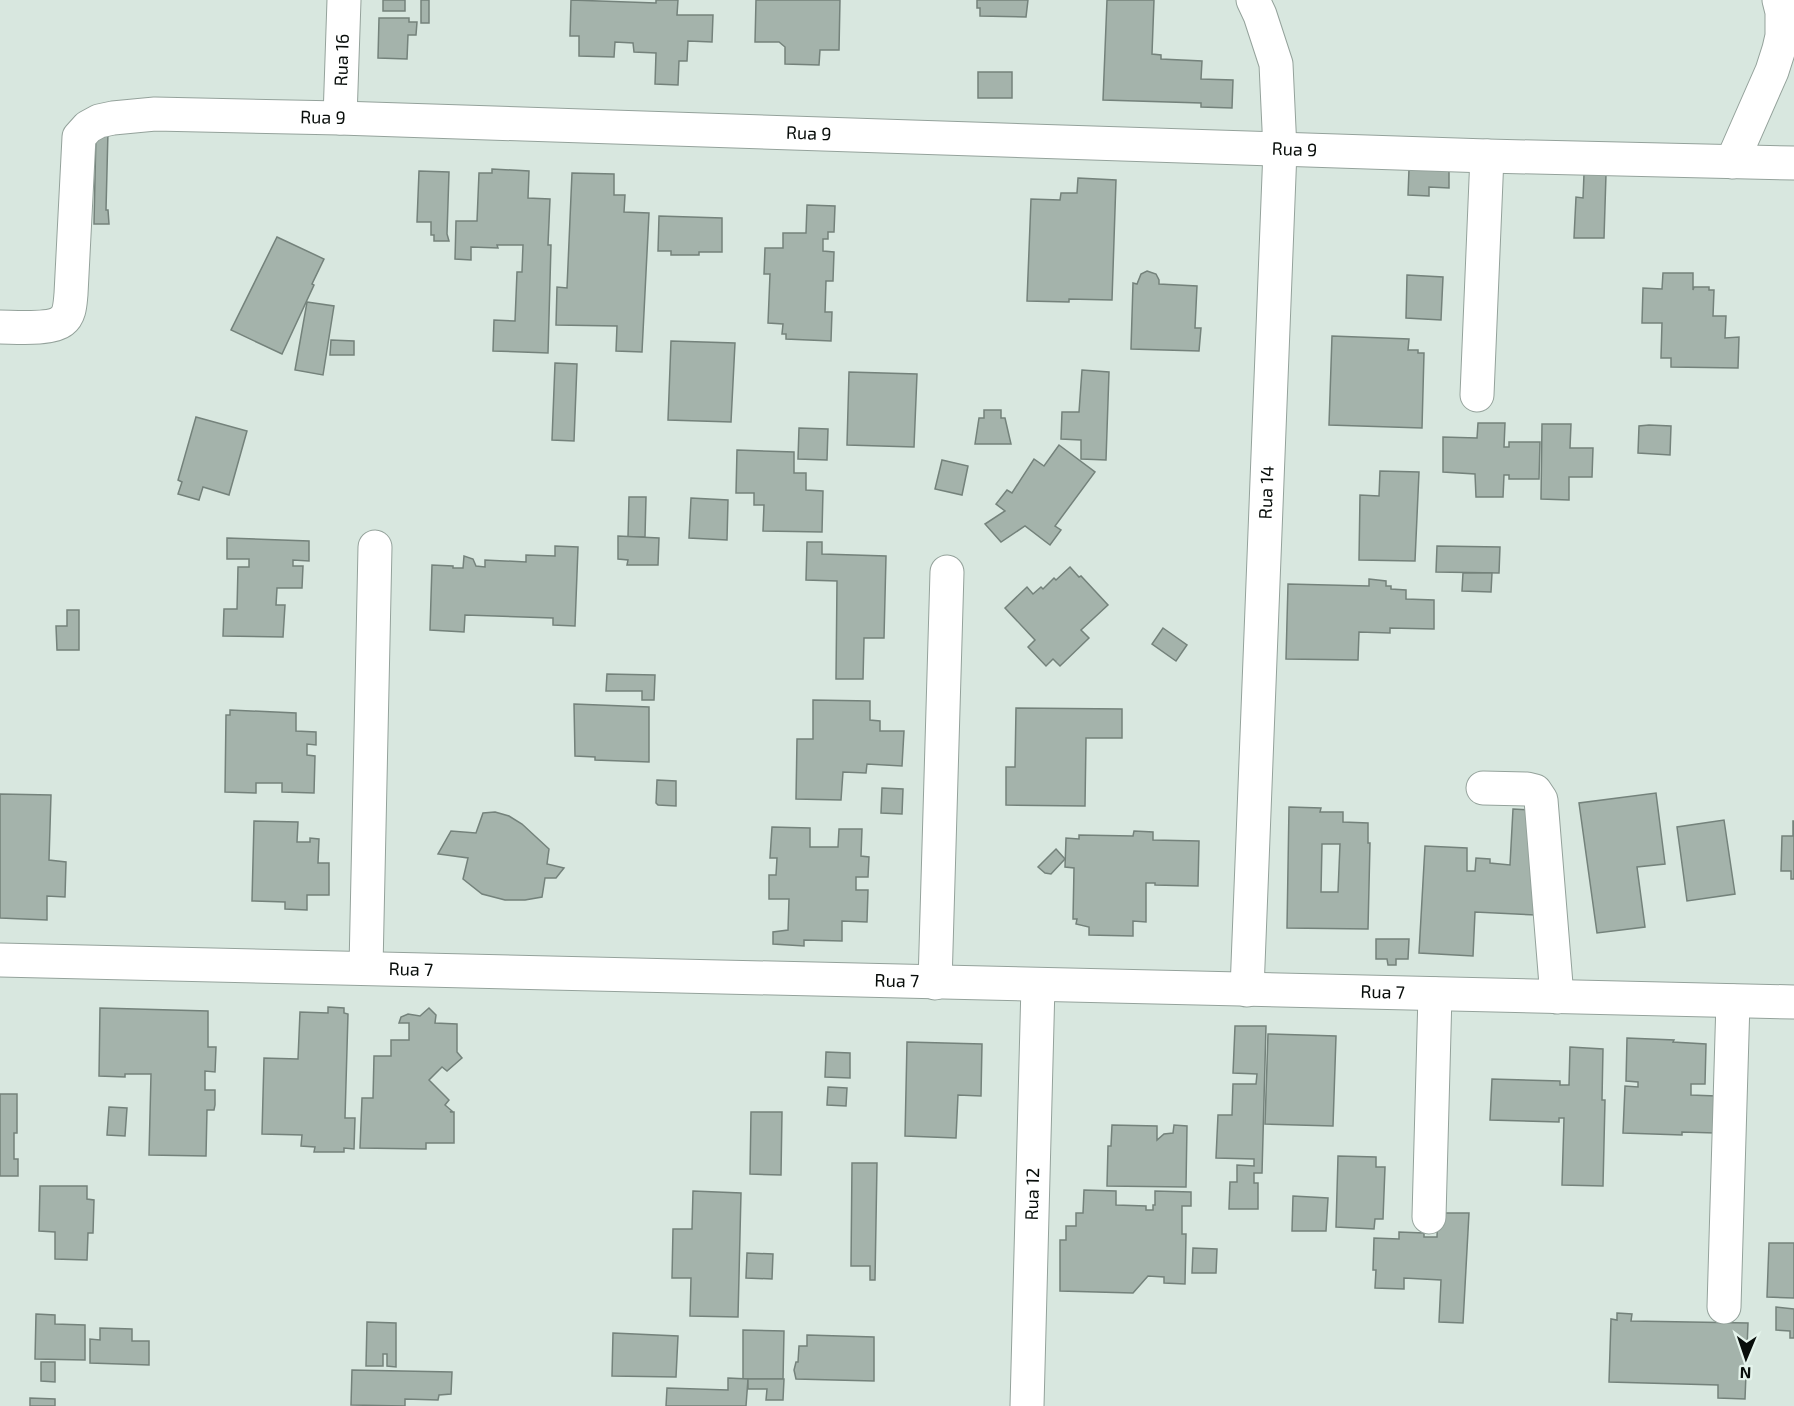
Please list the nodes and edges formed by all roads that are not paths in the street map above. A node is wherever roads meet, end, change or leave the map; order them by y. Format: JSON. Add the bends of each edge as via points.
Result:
{"nodes":[{"id":1,"x":344,"y":0,"type":"edge"},
{"id":2,"x":1253,"y":0,"type":"edge"},
{"id":3,"x":1779,"y":0,"type":"edge"},
{"id":4,"x":340,"y":118,"type":"junction"},
{"id":5,"x":1280,"y":150,"type":"junction"},
{"id":6,"x":1486,"y":156,"type":"junction"},
{"id":7,"x":1732,"y":162,"type":"junction"},
{"id":8,"x":1794,"y":163,"type":"edge"},
{"id":9,"x":0,"y":327,"type":"edge"},
{"id":10,"x":1477,"y":395,"type":"dead end"},
{"id":11,"x":375,"y":547,"type":"dead end"},
{"id":12,"x":947,"y":572,"type":"dead end"},
{"id":13,"x":1483,"y":788,"type":"dead end"},
{"id":14,"x":0,"y":960,"type":"edge"},
{"id":15,"x":366,"y":968,"type":"junction"},
{"id":16,"x":935,"y":983,"type":"junction"},
{"id":17,"x":1038,"y":985,"type":"junction"},
{"id":18,"x":1247,"y":990,"type":"junction"},
{"id":19,"x":1435,"y":994,"type":"junction"},
{"id":20,"x":1557,"y":997,"type":"junction"},
{"id":21,"x":1733,"y":1001,"type":"junction"},
{"id":22,"x":1794,"y":1002,"type":"edge"},
{"id":23,"x":1429,"y":1216,"type":"dead end"},
{"id":24,"x":1724,"y":1307,"type":"dead end"},
{"id":25,"x":1027,"y":1406,"type":"edge"}],
"edges":[{"from":1,"to":4,"type":"street","name":"Rua 16"},
{"from":2,"to":5,"type":"street","name":"Rua 14","via":[[1276,64]]},
{"from":3,"to":7,"type":"street","via":[[1779,49]]},
{"from":4,"to":5,"type":"street","name":"Rua 9"},
{"from":4,"to":9,"type":"street","name":"Rua 9","via":[[155,114],[113,117],[88,127],[79,137],[77,152],[67,316],[60,323],[44,327]]},
{"from":5,"to":6,"type":"street","name":"Rua 9"},
{"from":5,"to":18,"type":"street","name":"Rua 14"},
{"from":6,"to":7,"type":"street","name":"Rua 9"},
{"from":6,"to":10,"type":"street"},
{"from":7,"to":8,"type":"street","name":"Rua 9"},
{"from":11,"to":15,"type":"street"},
{"from":12,"to":16,"type":"street"},
{"from":13,"to":20,"type":"street","via":[[1527,789],[1535,791],[1541,801]]},
{"from":14,"to":15,"type":"street","name":"Rua 7"},
{"from":15,"to":16,"type":"street","name":"Rua 7"},
{"from":16,"to":17,"type":"street","name":"Rua 7"},
{"from":17,"to":18,"type":"street","name":"Rua 7"},
{"from":17,"to":25,"type":"street","name":"Rua 12"},
{"from":18,"to":19,"type":"street","name":"Rua 7"},
{"from":19,"to":20,"type":"street","name":"Rua 7"},
{"from":19,"to":23,"type":"street"},
{"from":20,"to":21,"type":"street","name":"Rua 7"},
{"from":21,"to":22,"type":"street","name":"Rua 7"},
{"from":21,"to":24,"type":"street"}]}
